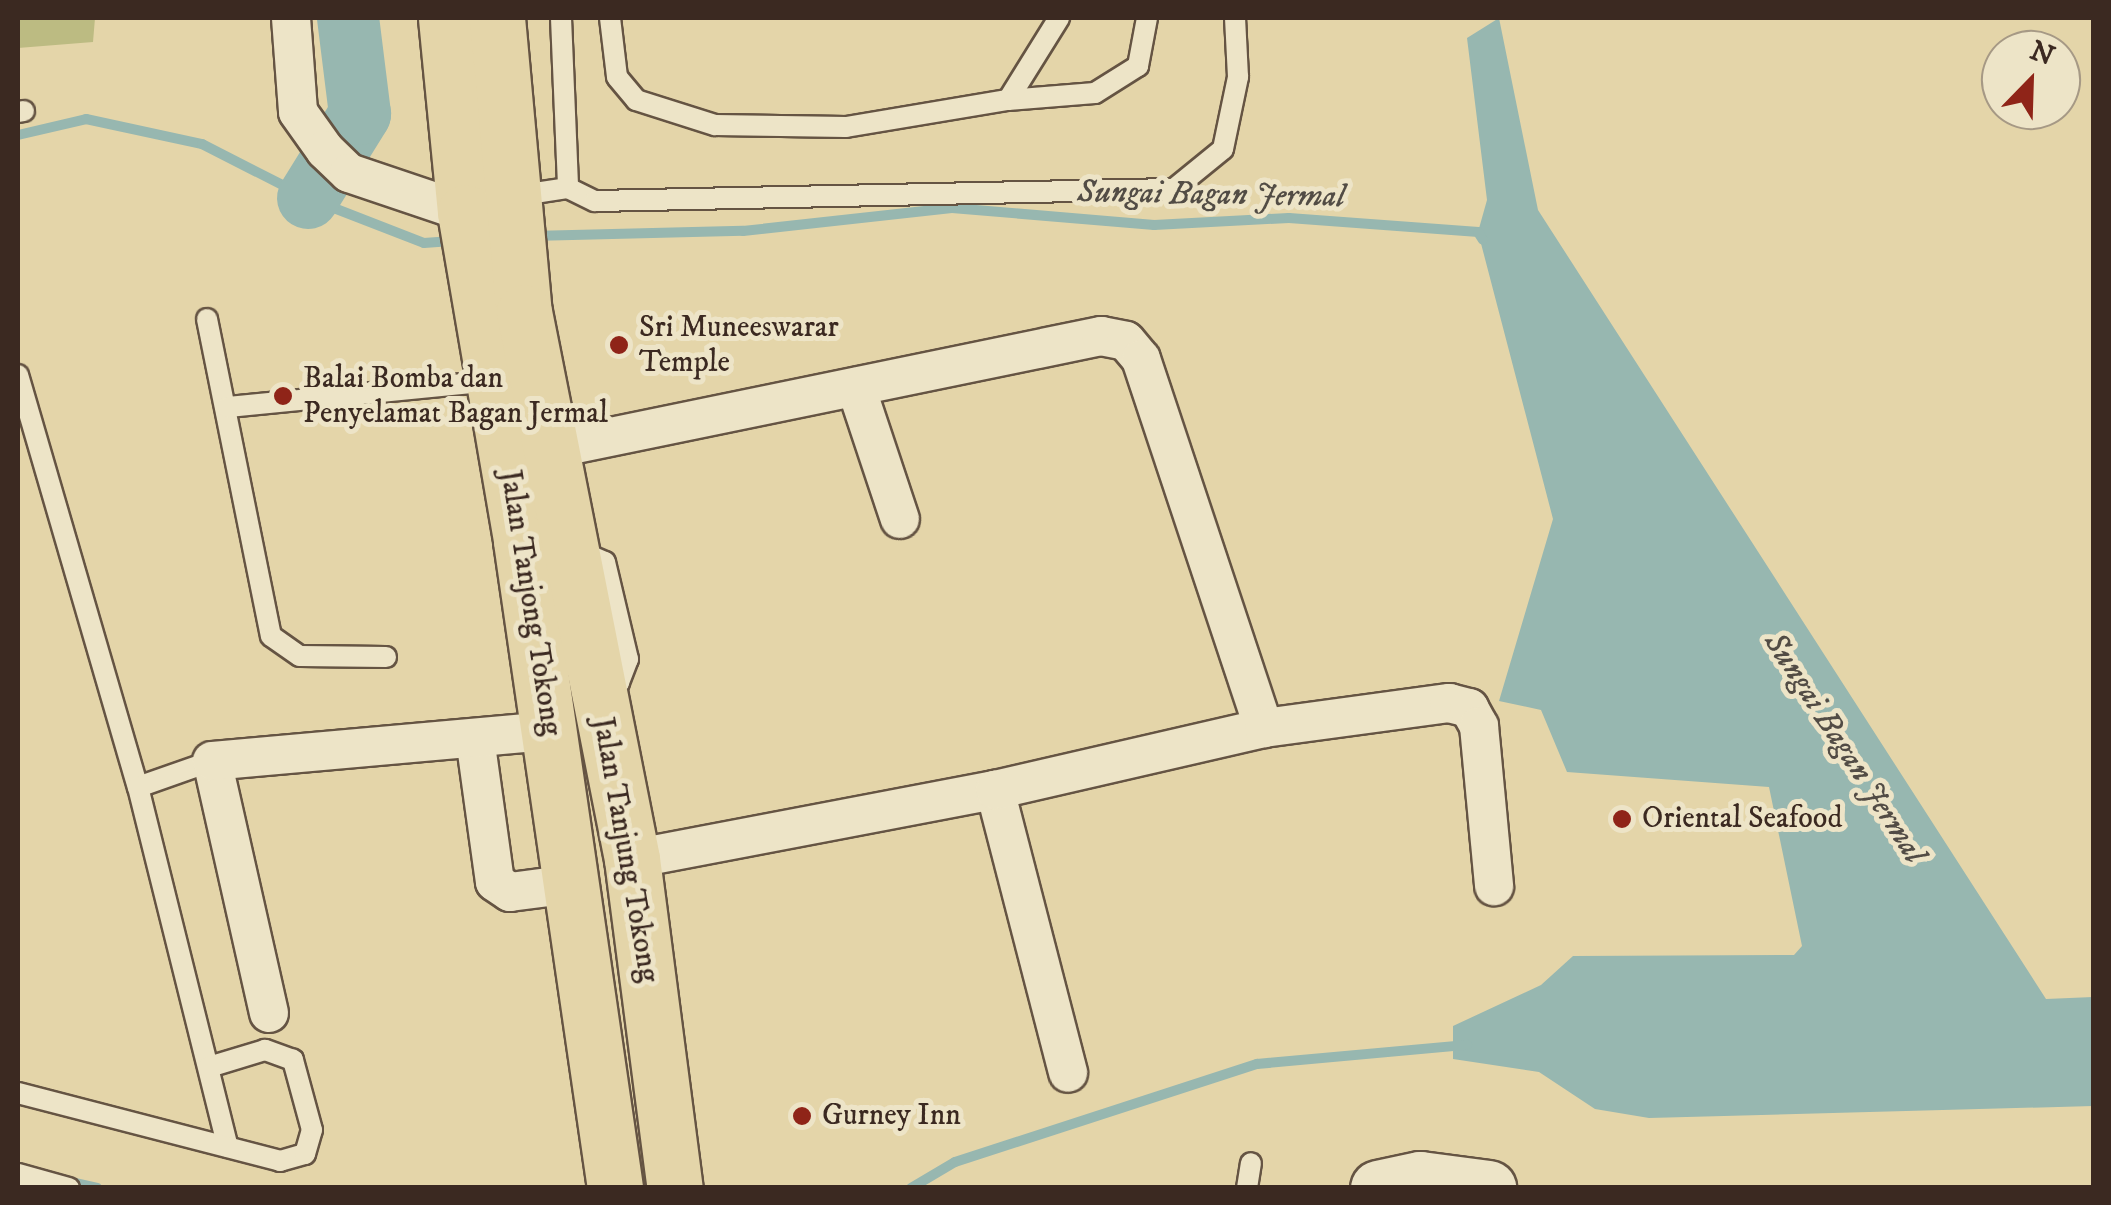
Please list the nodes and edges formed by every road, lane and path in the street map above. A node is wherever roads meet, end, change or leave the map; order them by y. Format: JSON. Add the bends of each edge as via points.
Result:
{"nodes":[{"id":1,"x":292,"y":18,"type":"edge"},
{"id":2,"x":446,"y":18,"type":"edge"},
{"id":3,"x":498,"y":18,"type":"edge"},
{"id":4,"x":561,"y":18,"type":"edge"},
{"id":5,"x":610,"y":18,"type":"edge"},
{"id":6,"x":1059,"y":18,"type":"edge"},
{"id":7,"x":1147,"y":18,"type":"edge"},
{"id":8,"x":1235,"y":18,"type":"edge"},
{"id":9,"x":1008,"y":100,"type":"junction"},
{"id":10,"x":568,"y":188,"type":"junction"},
{"id":11,"x":497,"y":208,"type":"junction"},
{"id":12,"x":502,"y":310,"type":"junction"},
{"id":13,"x":207,"y":318,"type":"dead end"},
{"id":14,"x":18,"y":375,"type":"edge"},
{"id":15,"x":494,"y":381,"type":"junction"},
{"id":16,"x":856,"y":387,"type":"junction"},
{"id":17,"x":228,"y":407,"type":"junction"},
{"id":18,"x":552,"y":449,"type":"junction"},
{"id":19,"x":900,"y":519,"type":"dead end"},
{"id":20,"x":567,"y":554,"type":"joint"},
{"id":21,"x":386,"y":658,"type":"dead end"},
{"id":22,"x":1264,"y":728,"type":"junction"},
{"id":23,"x":550,"y":732,"type":"junction"},
{"id":24,"x":475,"y":738,"type":"junction"},
{"id":25,"x":212,"y":761,"type":"junction"},
{"id":26,"x":138,"y":787,"type":"junction"},
{"id":27,"x":995,"y":790,"type":"junction"},
{"id":28,"x":632,"y":860,"type":"junction"},
{"id":29,"x":572,"y":884,"type":"junction"},
{"id":30,"x":1494,"y":886,"type":"dead end"},
{"id":31,"x":269,"y":1013,"type":"dead end"},
{"id":32,"x":209,"y":1066,"type":"junction"},
{"id":33,"x":1068,"y":1073,"type":"dead end"},
{"id":34,"x":18,"y":1093,"type":"edge"},
{"id":35,"x":228,"y":1147,"type":"junction"},
{"id":36,"x":1251,"y":1162,"type":"dead end"},
{"id":37,"x":18,"y":1174,"type":"edge"},
{"id":38,"x":679,"y":1174,"type":"edge"},
{"id":39,"x":609,"y":1179,"type":"edge"},
{"id":40,"x":68,"y":1188,"type":"edge"},
{"id":41,"x":1247,"y":1188,"type":"edge"},
{"id":42,"x":1378,"y":1188,"type":"edge"},
{"id":43,"x":1488,"y":1188,"type":"edge"}],
"edges":[{"from":1,"to":11,"type":"street","via":[[298,112],[337,161]]},
{"from":2,"to":11,"type":"main road","name":"Jalan Tanjong Tokong"},
{"from":3,"to":11,"type":"main road","name":"Jalan Tanjong Tokong"},
{"from":4,"to":10,"type":"lane"},
{"from":5,"to":9,"type":"lane","via":[[617,77],[636,100],[715,125],[846,127]]},
{"from":6,"to":9,"type":"lane"},
{"from":7,"to":9,"type":"lane","via":[[1138,66],[1119,83],[1095,93]]},
{"from":8,"to":10,"type":"lane","via":[[1238,77],[1223,149],[1174,188],[595,201]]},
{"from":10,"to":11,"type":"lane"},
{"from":11,"to":12,"type":"main road","name":"Jalan Tanjong Tokong"},
{"from":12,"to":15,"type":"main road","name":"Jalan Tanjong Tokong"},
{"from":12,"to":18,"type":"main road","name":"Jalan Tanjong Tokong"},
{"from":13,"to":17,"type":"lane"},
{"from":14,"to":26,"type":"lane"},
{"from":15,"to":17,"type":"lane"},
{"from":15,"to":23,"type":"main road","name":"Jalan Tanjong Tokong"},
{"from":16,"to":18,"type":"street"},
{"from":16,"to":19,"type":"street"},
{"from":16,"to":22,"type":"street","via":[[1102,336],[1126,340],[1141,360]]},
{"from":17,"to":21,"type":"lane","via":[[271,636],[300,656]]},
{"from":18,"to":20,"type":"main road","name":"Jalan Tanjong Tokong"},
{"from":20,"to":28,"type":"main road","name":"Jalan Tanjung Tokong"},
{"from":22,"to":27,"type":"street"},
{"from":22,"to":30,"type":"street","via":[[1449,703],[1469,708],[1479,726]]},
{"from":23,"to":24,"type":"street"},
{"from":23,"to":29,"type":"main road","name":"Jalan Tanjong Tokong"},
{"from":24,"to":25,"type":"street"},
{"from":24,"to":29,"type":"street","via":[[495,882],[510,892]]},
{"from":25,"to":26,"type":"lane"},
{"from":25,"to":31,"type":"street"},
{"from":26,"to":32,"type":"lane"},
{"from":27,"to":28,"type":"street"},
{"from":27,"to":33,"type":"street"},
{"from":28,"to":38,"type":"main road","name":"Jalan Tanjung Tokong"},
{"from":29,"to":39,"type":"main road","name":"Jalan Tanjong Tokong"},
{"from":32,"to":35,"type":"lane"},
{"from":32,"to":35,"type":"lane","via":[[264,1050],[285,1054],[297,1070],[312,1130],[304,1154],[293,1161]]},
{"from":34,"to":35,"type":"lane"},
{"from":36,"to":41,"type":"lane"},
{"from":37,"to":40,"type":"lane"},
{"from":42,"to":43,"type":"main road","via":[[1420,1179]]}]}
